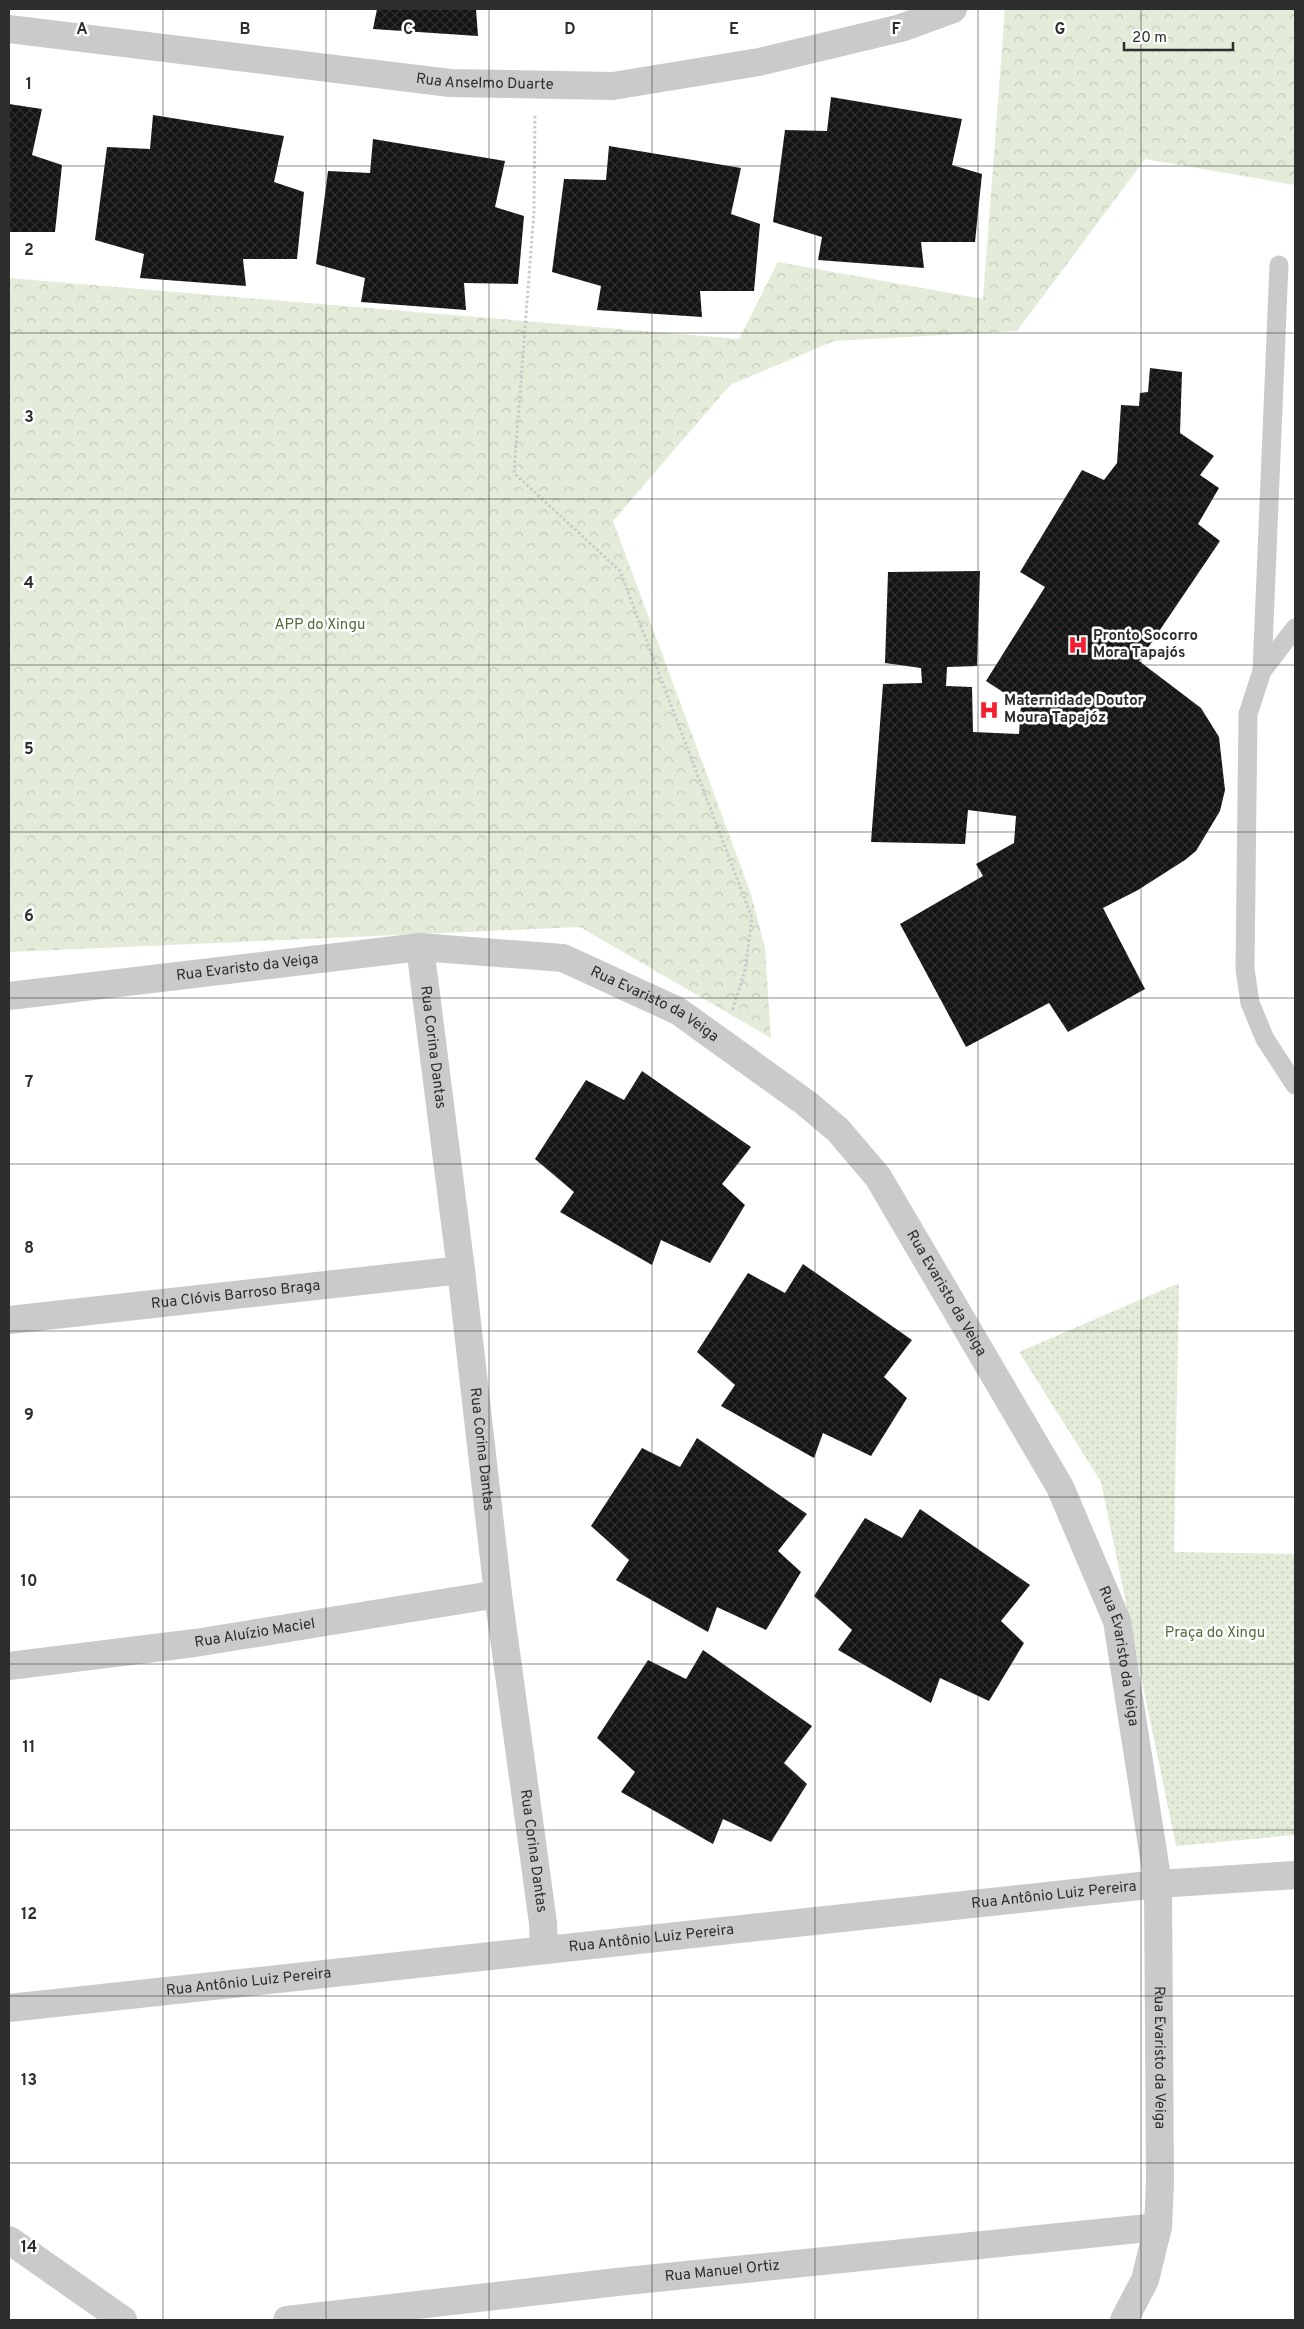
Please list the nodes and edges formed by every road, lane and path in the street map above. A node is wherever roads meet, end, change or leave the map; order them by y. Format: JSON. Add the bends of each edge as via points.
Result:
{"nodes":[{"id":1,"x":953,"y":9,"type":"edge"},
{"id":2,"x":9,"y":29,"type":"edge"},
{"id":3,"x":536,"y":85,"type":"junction"},
{"id":4,"x":1279,"y":265,"type":"dead end"},
{"id":5,"x":1295,"y":628,"type":"edge"},
{"id":6,"x":1262,"y":671,"type":"junction"},
{"id":7,"x":420,"y":948,"type":"junction"},
{"id":8,"x":9,"y":996,"type":"edge"},
{"id":9,"x":722,"y":1042,"type":"junction"},
{"id":10,"x":1295,"y":1085,"type":"edge"},
{"id":11,"x":461,"y":1270,"type":"junction"},
{"id":12,"x":9,"y":1320,"type":"edge"},
{"id":13,"x":498,"y":1594,"type":"junction"},
{"id":14,"x":9,"y":1666,"type":"edge"},
{"id":15,"x":1295,"y":1875,"type":"edge"},
{"id":16,"x":1158,"y":1884,"type":"junction"},
{"id":17,"x":544,"y":1950,"type":"junction"},
{"id":18,"x":9,"y":2008,"type":"edge"},
{"id":19,"x":1158,"y":2227,"type":"junction"},
{"id":20,"x":9,"y":2240,"type":"edge"},
{"id":21,"x":123,"y":2320,"type":"edge"},
{"id":22,"x":287,"y":2320,"type":"edge"},
{"id":23,"x":1124,"y":2320,"type":"edge"}],
"edges":[{"from":1,"to":3,"type":"street","name":"Rua Anselmo Duarte","via":[[901,28],[760,62],[613,86]]},
{"from":2,"to":3,"type":"street","name":"Rua Anselmo Duarte","via":[[450,83]]},
{"from":3,"to":9,"type":"path","via":[[534,211],[514,474],[620,571],[752,918],[745,971]]},
{"from":4,"to":6,"type":"lane"},
{"from":5,"to":6,"type":"lane"},
{"from":6,"to":10,"type":"lane","via":[[1248,714],[1245,970],[1250,1003],[1265,1038]]},
{"from":7,"to":8,"type":"street","name":"Rua Evaristo da Veiga"},
{"from":7,"to":9,"type":"street","name":"Rua Evaristo da Veiga","via":[[563,958],[678,1011]]},
{"from":7,"to":11,"type":"street","name":"Rua Corina Dantas"},
{"from":9,"to":16,"type":"street","name":"Rua Evaristo da Veiga","via":[[838,1130],[878,1177],[1060,1487],[1117,1621]]},
{"from":11,"to":12,"type":"street","name":"Rua Clóvis Barroso Braga"},
{"from":11,"to":13,"type":"street","name":"Rua Corina Dantas"},
{"from":13,"to":14,"type":"street","name":"Rua Aluízio Maciel","via":[[194,1643]]},
{"from":13,"to":17,"type":"street","name":"Rua Corina Dantas","via":[[544,1923]]},
{"from":15,"to":16,"type":"street","name":"Rua Antônio Luiz Pereira"},
{"from":16,"to":17,"type":"street","name":"Rua Antônio Luiz Pereira"},
{"from":16,"to":19,"type":"street","name":"Rua Evaristo da Veiga"},
{"from":17,"to":18,"type":"street","name":"Rua Antônio Luiz Pereira"},
{"from":19,"to":22,"type":"street","name":"Rua Manuel Ortiz","via":[[617,2282]]},
{"from":19,"to":23,"type":"street","name":"Rua Evaristo da Veiga","via":[[1145,2280]]},
{"from":20,"to":21,"type":"street"}]}
